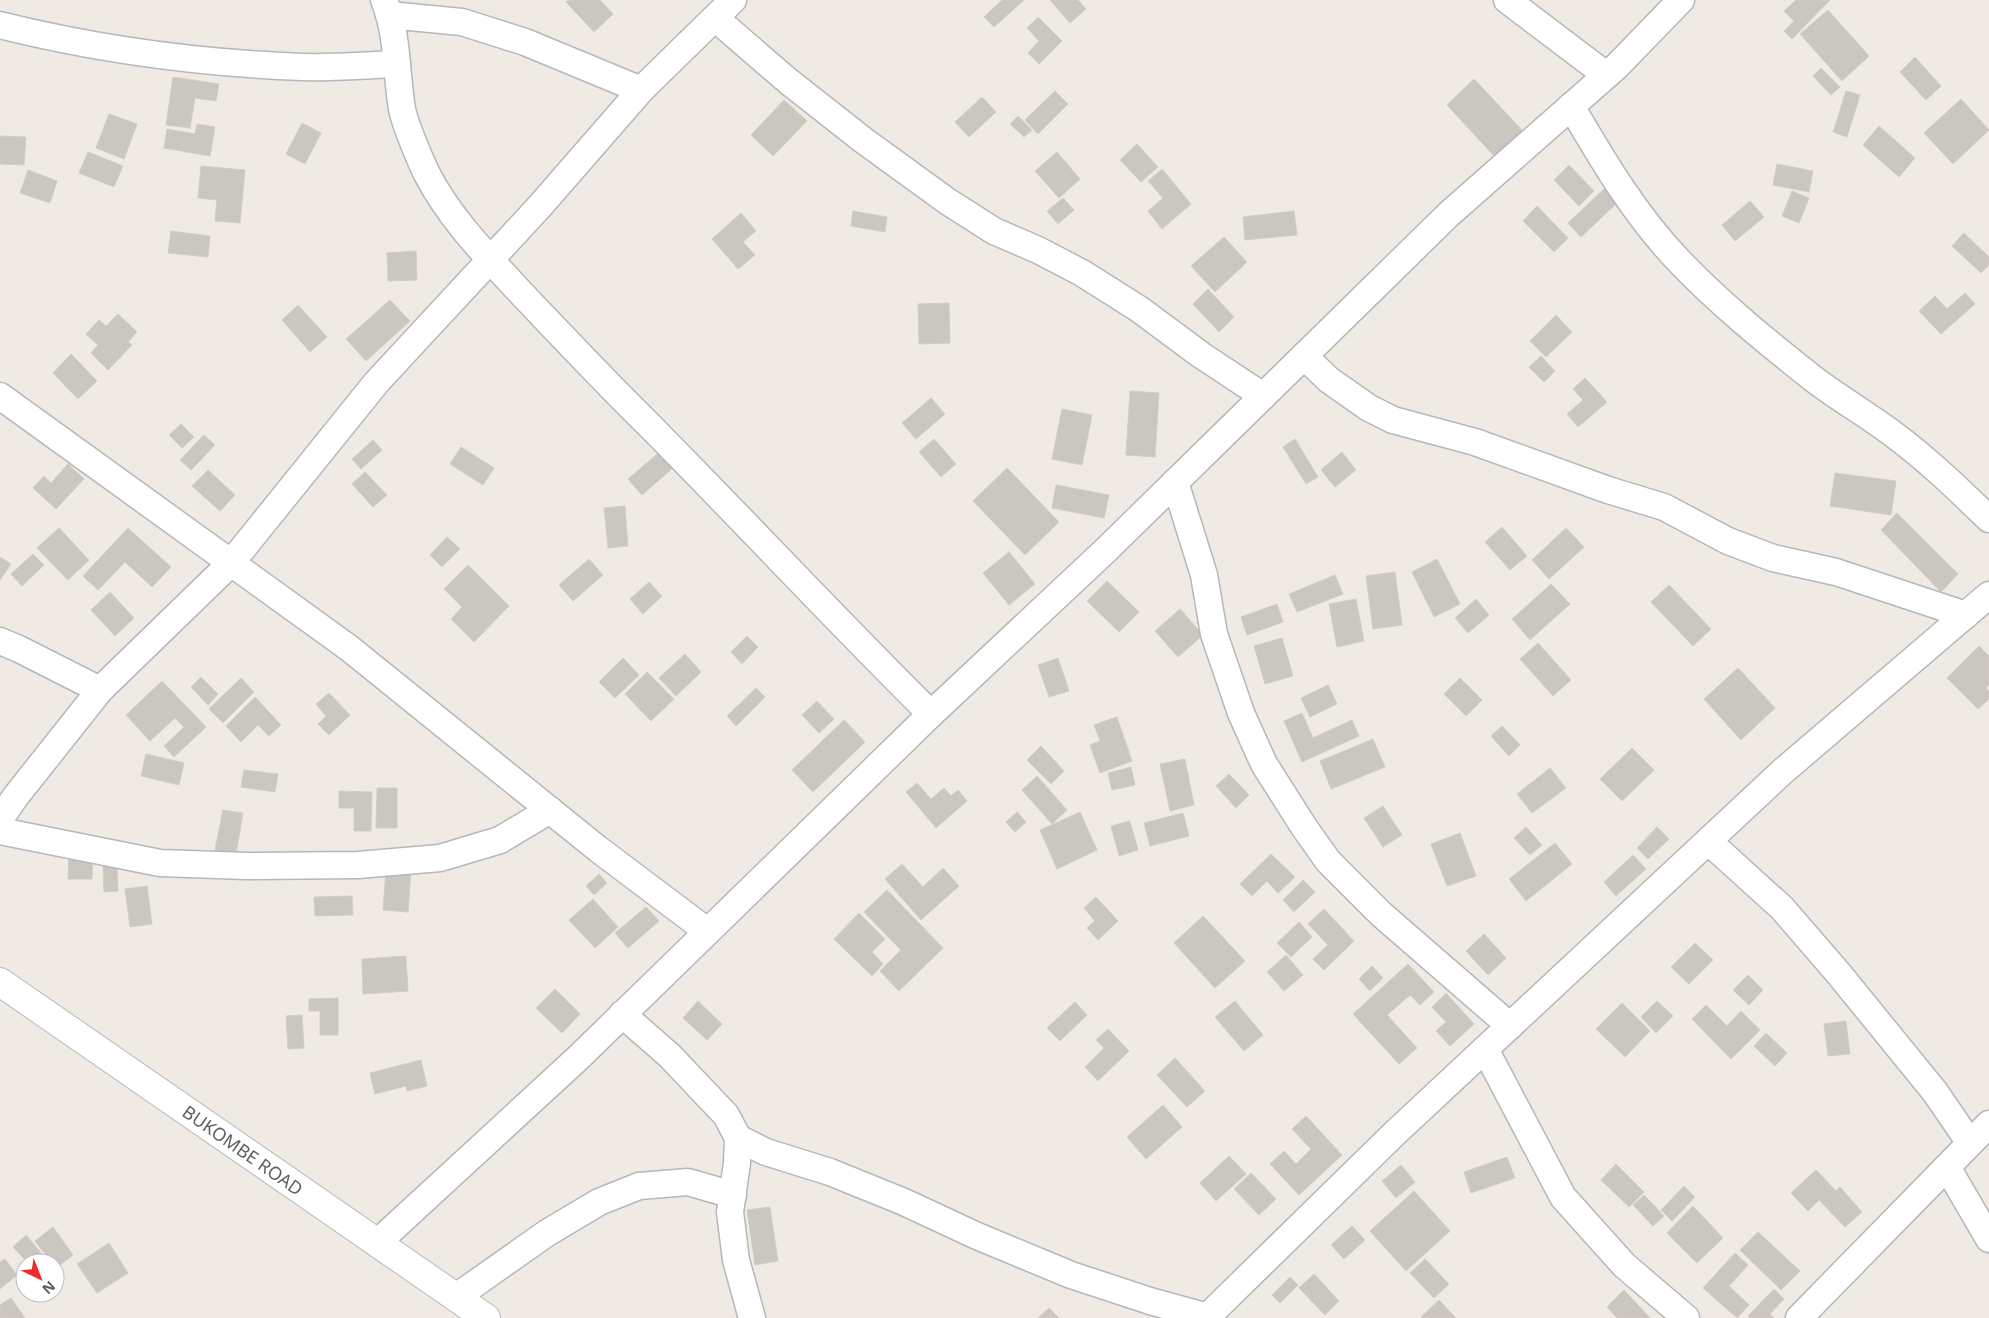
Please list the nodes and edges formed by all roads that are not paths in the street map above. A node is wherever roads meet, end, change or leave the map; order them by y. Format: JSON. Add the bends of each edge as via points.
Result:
{"nodes":[{"id":1,"x":1508,"y":0,"type":"edge"},
{"id":2,"x":1681,"y":0,"type":"edge"},
{"id":3,"x":386,"y":7,"type":"edge"},
{"id":4,"x":724,"y":9,"type":"edge"},
{"id":5,"x":0,"y":25,"type":"edge"},
{"id":6,"x":397,"y":64,"type":"junction"},
{"id":7,"x":1606,"y":75,"type":"junction"},
{"id":8,"x":641,"y":90,"type":"junction"},
{"id":9,"x":1571,"y":106,"type":"junction"},
{"id":10,"x":490,"y":259,"type":"junction"},
{"id":11,"x":1304,"y":356,"type":"junction"},
{"id":12,"x":0,"y":396,"type":"edge"},
{"id":13,"x":1263,"y":396,"type":"junction"},
{"id":14,"x":1175,"y":482,"type":"junction"},
{"id":15,"x":1989,"y":519,"type":"edge"},
{"id":16,"x":231,"y":563,"type":"junction"},
{"id":17,"x":1989,"y":596,"type":"edge"},
{"id":18,"x":1966,"y":615,"type":"junction"},
{"id":19,"x":0,"y":641,"type":"edge"},
{"id":20,"x":100,"y":690,"type":"junction"},
{"id":21,"x":931,"y":714,"type":"junction"},
{"id":22,"x":550,"y":810,"type":"junction"},
{"id":23,"x":0,"y":819,"type":"edge"},
{"id":24,"x":0,"y":831,"type":"edge"},
{"id":25,"x":1708,"y":841,"type":"junction"},
{"id":26,"x":707,"y":931,"type":"junction"},
{"id":27,"x":2,"y":986,"type":"edge"},
{"id":28,"x":622,"y":1014,"type":"junction"},
{"id":29,"x":1510,"y":1026,"type":"junction"},
{"id":30,"x":1485,"y":1050,"type":"junction"},
{"id":31,"x":1989,"y":1124,"type":"edge"},
{"id":32,"x":738,"y":1138,"type":"junction"},
{"id":33,"x":1970,"y":1143,"type":"junction"},
{"id":34,"x":1947,"y":1167,"type":"junction"},
{"id":35,"x":732,"y":1195,"type":"junction"},
{"id":36,"x":1989,"y":1239,"type":"edge"},
{"id":37,"x":377,"y":1243,"type":"junction"},
{"id":38,"x":456,"y":1297,"type":"junction"},
{"id":39,"x":1215,"y":1315,"type":"edge"},
{"id":40,"x":486,"y":1318,"type":"edge"},
{"id":41,"x":752,"y":1318,"type":"edge"},
{"id":42,"x":1686,"y":1318,"type":"edge"},
{"id":43,"x":1800,"y":1318,"type":"edge"}],
"edges":[{"from":1,"to":7,"type":"street"},
{"from":2,"to":7,"type":"street"},
{"from":3,"to":6,"type":"street"},
{"from":3,"to":8,"type":"street","via":[[462,22],[525,42]]},
{"from":4,"to":8,"type":"street"},
{"from":4,"to":13,"type":"street","via":[[788,81],[947,201],[994,231],[1038,250],[1139,308]]},
{"from":5,"to":6,"type":"street","via":[[131,51],[213,60],[302,67]]},
{"from":6,"to":10,"type":"street","via":[[402,112],[426,172],[444,203]]},
{"from":7,"to":9,"type":"street"},
{"from":8,"to":10,"type":"street"},
{"from":9,"to":11,"type":"street","via":[[1449,214]]},
{"from":9,"to":15,"type":"street","via":[[1624,193],[1678,260],[1730,309],[1816,380],[1894,434]]},
{"from":10,"to":16,"type":"street","via":[[376,383]]},
{"from":10,"to":21,"type":"street","via":[[587,363]]},
{"from":11,"to":13,"type":"street"},
{"from":11,"to":18,"type":"street","via":[[1329,380],[1369,408],[1393,420],[1475,442],[1664,507],[1728,541],[1773,558],[1836,572]]},
{"from":12,"to":16,"type":"street"},
{"from":13,"to":14,"type":"street"},
{"from":14,"to":21,"type":"street"},
{"from":14,"to":29,"type":"street","via":[[1204,575],[1214,634],[1241,714],[1264,764],[1328,861],[1380,914]]},
{"from":16,"to":20,"type":"street"},
{"from":16,"to":22,"type":"street","via":[[349,648]]},
{"from":17,"to":18,"type":"street"},
{"from":18,"to":25,"type":"street","via":[[1782,772]]},
{"from":19,"to":20,"type":"street"},
{"from":20,"to":23,"type":"street"},
{"from":21,"to":26,"type":"street"},
{"from":22,"to":24,"type":"street","via":[[500,840],[440,858],[358,865],[160,863]]},
{"from":22,"to":26,"type":"street"},
{"from":25,"to":29,"type":"street"},
{"from":25,"to":33,"type":"street","via":[[1782,908],[1935,1092]]},
{"from":26,"to":28,"type":"street"},
{"from":27,"to":37,"type":"main road","name":"BUKOMBE ROAD"},
{"from":28,"to":32,"type":"street","via":[[670,1056],[726,1115]]},
{"from":28,"to":37,"type":"street"},
{"from":29,"to":30,"type":"street"},
{"from":30,"to":39,"type":"street","via":[[1394,1134]]},
{"from":30,"to":42,"type":"street","via":[[1563,1197],[1624,1265]]},
{"from":31,"to":33,"type":"street"},
{"from":32,"to":35,"type":"street"},
{"from":32,"to":39,"type":"street","via":[[766,1152],[830,1172],[904,1202],[1071,1275],[1150,1302]]},
{"from":33,"to":34,"type":"street"},
{"from":34,"to":36,"type":"street"},
{"from":34,"to":43,"type":"street"},
{"from":35,"to":38,"type":"street","via":[[688,1182],[639,1186],[599,1202],[547,1233]]},
{"from":35,"to":41,"type":"street","via":[[730,1212],[736,1260]]},
{"from":37,"to":38,"type":"main road","name":"BUKOMBE ROAD"},
{"from":38,"to":40,"type":"main road","name":"BUKOMBE ROAD"}]}
